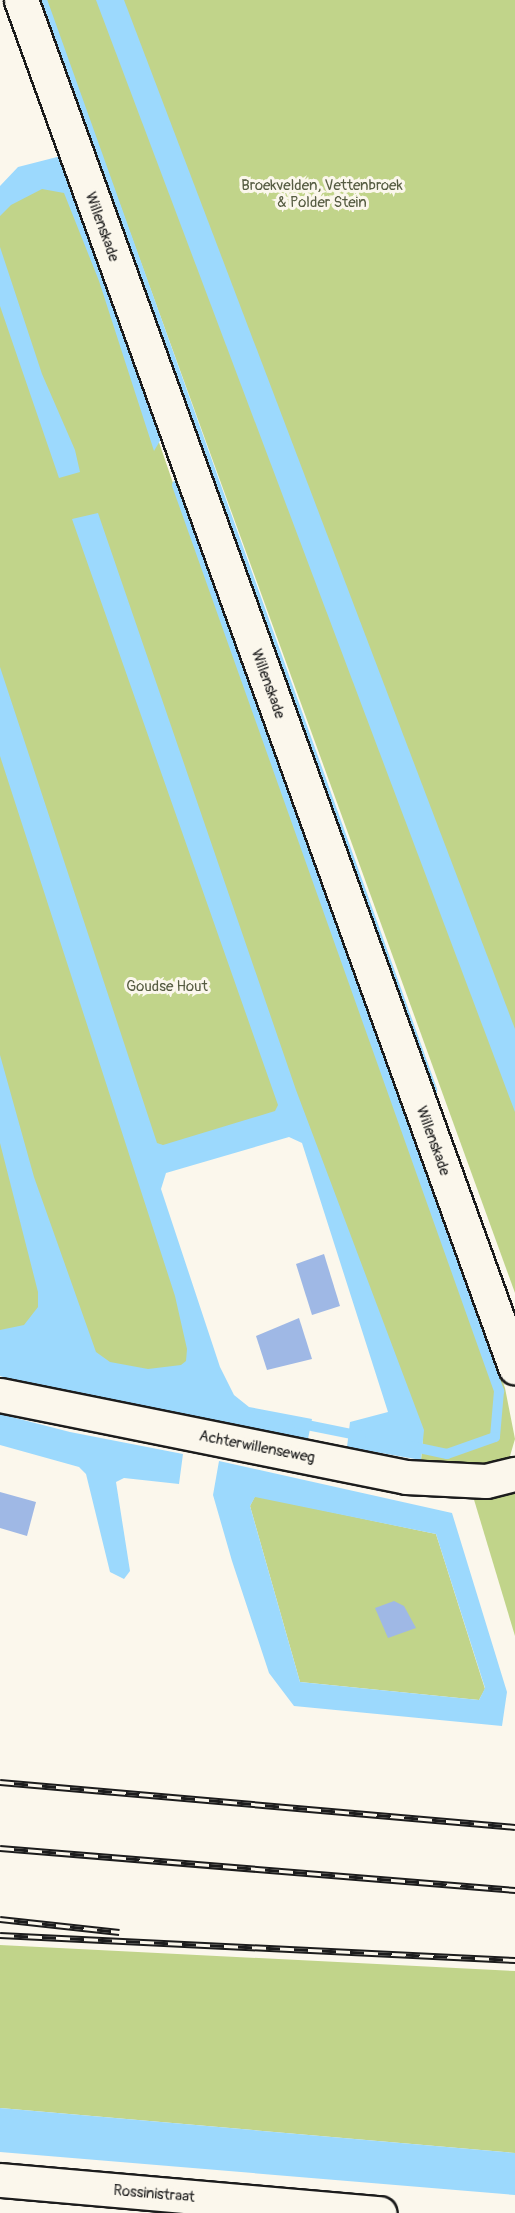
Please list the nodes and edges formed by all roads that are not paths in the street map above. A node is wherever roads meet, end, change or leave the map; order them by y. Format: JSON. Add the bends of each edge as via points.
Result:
{"nodes":[{"id":1,"x":21,"y":0,"type":"edge"},
{"id":2,"x":515,"y":1367,"type":"edge"},
{"id":3,"x":0,"y":1395,"type":"edge"},
{"id":4,"x":515,"y":1474,"type":"edge"},
{"id":5,"x":0,"y":2180,"type":"edge"},
{"id":6,"x":380,"y":2213,"type":"edge"}],
"edges":[{"from":1,"to":2,"type":"street","name":"Willenskade"},
{"from":3,"to":4,"type":"street","name":"Achterwillenseweg","via":[[406,1478],[486,1481]]},
{"from":5,"to":6,"type":"street","name":"Rossinistraat"}]}
